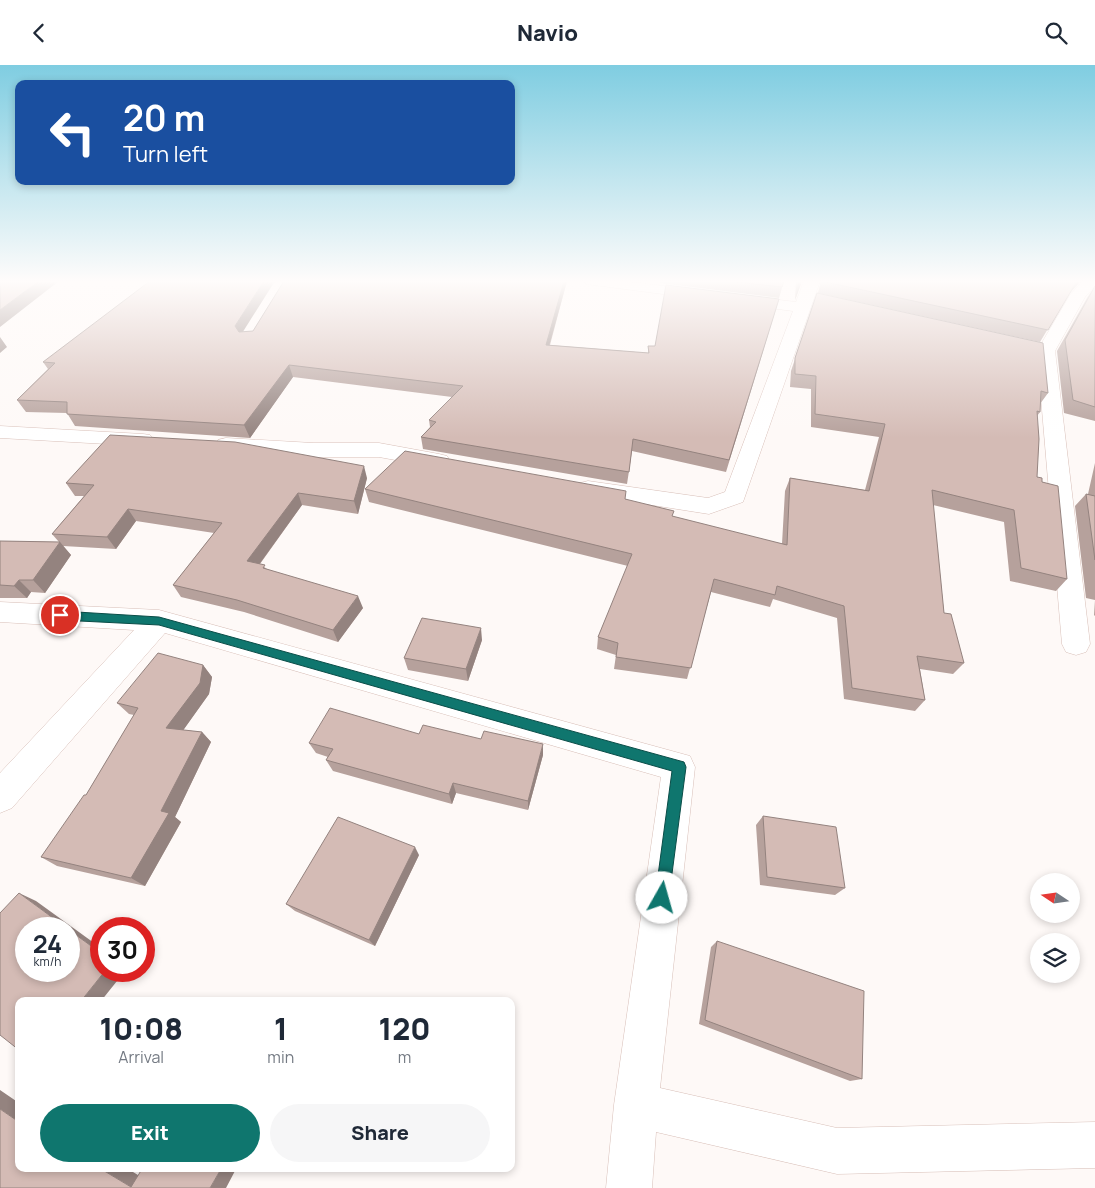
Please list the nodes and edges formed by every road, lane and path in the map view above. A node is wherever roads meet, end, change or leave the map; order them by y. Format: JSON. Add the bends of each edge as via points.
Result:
{"nodes":[{"id":1,"x":798,"y":333,"type":"edge"},
{"id":2,"x":1048,"y":333,"type":"edge"},
{"id":3,"x":0,"y":432,"type":"edge"},
{"id":4,"x":159,"y":441,"type":"edge"},
{"id":5,"x":207,"y":444,"type":"edge"},
{"id":6,"x":456,"y":464,"type":"edge"},
{"id":7,"x":573,"y":485,"type":"edge"},
{"id":8,"x":0,"y":612,"type":"edge"},
{"id":9,"x":159,"y":621,"type":"junction"},
{"id":10,"x":1076,"y":644,"type":"dead end"},
{"id":11,"x":0,"y":797,"type":"edge"},
{"id":12,"x":636,"y":1105,"type":"junction"},
{"id":13,"x":1095,"y":1145,"type":"edge"},
{"id":14,"x":628,"y":1188,"type":"edge"}],
"edges":[{"from":1,"to":7,"type":"street","via":[[735,497],[709,506]]},
{"from":2,"to":10,"type":"street","via":[[1037,348]]},
{"from":3,"to":4,"type":"street"},
{"from":5,"to":6,"type":"street","via":[[379,450]]},
{"from":8,"to":9,"type":"street"},
{"from":9,"to":11,"type":"street"},
{"from":9,"to":12,"type":"street","via":[[679,767]]},
{"from":12,"to":13,"type":"street","via":[[837,1151]]},
{"from":12,"to":14,"type":"street"}]}
